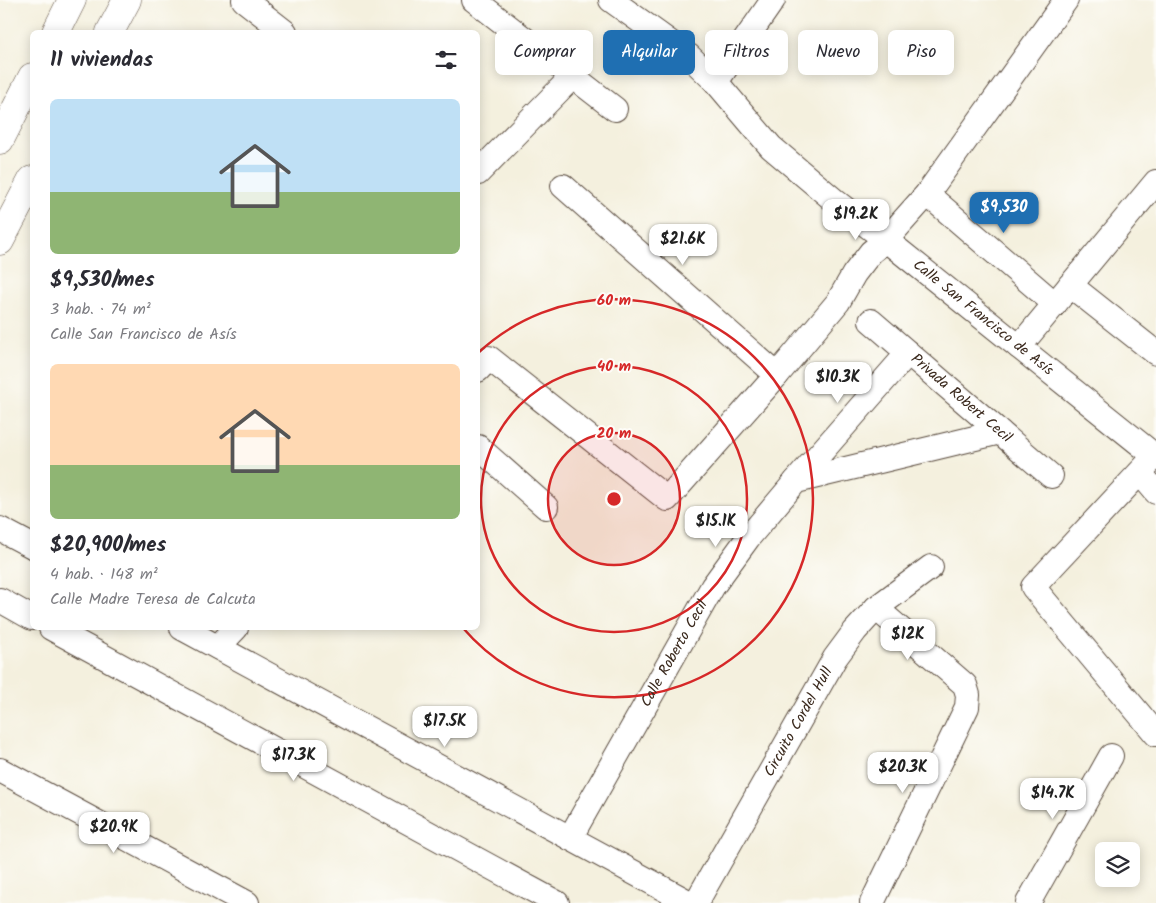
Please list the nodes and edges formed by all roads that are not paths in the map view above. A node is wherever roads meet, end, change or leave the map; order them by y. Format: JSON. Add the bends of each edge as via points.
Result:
{"nodes":[{"id":1,"x":72,"y":0,"type":"edge"},
{"id":2,"x":126,"y":0,"type":"edge"},
{"id":3,"x":244,"y":0,"type":"edge"},
{"id":4,"x":474,"y":0,"type":"edge"},
{"id":5,"x":611,"y":0,"type":"edge"},
{"id":6,"x":773,"y":0,"type":"edge"},
{"id":7,"x":1066,"y":0,"type":"edge"},
{"id":8,"x":57,"y":30,"type":"edge"},
{"id":9,"x":111,"y":30,"type":"edge"},
{"id":10,"x":282,"y":30,"type":"edge"},
{"id":11,"x":573,"y":76,"type":"junction"},
{"id":12,"x":30,"y":81,"type":"edge"},
{"id":13,"x":716,"y":82,"type":"junction"},
{"id":14,"x":615,"y":109,"type":"dead end"},
{"id":15,"x":0,"y":140,"type":"edge"},
{"id":16,"x":480,"y":171,"type":"edge"},
{"id":17,"x":1156,"y":182,"type":"edge"},
{"id":18,"x":30,"y":184,"type":"edge"},
{"id":19,"x":563,"y":186,"type":"dead end"},
{"id":20,"x":927,"y":194,"type":"junction"},
{"id":21,"x":0,"y":240,"type":"edge"},
{"id":22,"x":886,"y":240,"type":"junction"},
{"id":23,"x":1070,"y":285,"type":"junction"},
{"id":24,"x":1055,"y":304,"type":"junction"},
{"id":25,"x":871,"y":320,"type":"dead end"},
{"id":26,"x":1019,"y":347,"type":"junction"},
{"id":27,"x":908,"y":353,"type":"junction"},
{"id":28,"x":1156,"y":353,"type":"edge"},
{"id":29,"x":483,"y":364,"type":"edge"},
{"id":30,"x":777,"y":376,"type":"junction"},
{"id":31,"x":1000,"y":432,"type":"junction"},
{"id":32,"x":480,"y":449,"type":"edge"},
{"id":33,"x":1150,"y":462,"type":"edge"},
{"id":34,"x":1051,"y":476,"type":"dead end"},
{"id":35,"x":796,"y":481,"type":"junction"},
{"id":36,"x":1156,"y":492,"type":"edge"},
{"id":37,"x":546,"y":507,"type":"dead end"},
{"id":38,"x":0,"y":529,"type":"edge"},
{"id":39,"x":30,"y":545,"type":"edge"},
{"id":40,"x":930,"y":567,"type":"dead end"},
{"id":41,"x":0,"y":600,"type":"edge"},
{"id":42,"x":876,"y":608,"type":"junction"},
{"id":43,"x":30,"y":617,"type":"edge"},
{"id":44,"x":55,"y":630,"type":"edge"},
{"id":45,"x":186,"y":630,"type":"edge"},
{"id":46,"x":234,"y":630,"type":"edge"},
{"id":47,"x":218,"y":647,"type":"junction"},
{"id":48,"x":1156,"y":734,"type":"edge"},
{"id":49,"x":1111,"y":756,"type":"dead end"},
{"id":50,"x":0,"y":770,"type":"edge"},
{"id":51,"x":570,"y":838,"type":"junction"},
{"id":52,"x":247,"y":903,"type":"edge"},
{"id":53,"x":557,"y":903,"type":"edge"},
{"id":54,"x":690,"y":903,"type":"edge"},
{"id":55,"x":696,"y":903,"type":"edge"},
{"id":56,"x":872,"y":903,"type":"edge"},
{"id":57,"x":1028,"y":903,"type":"edge"}],
"edges":[{"from":1,"to":8,"type":"street"},
{"from":2,"to":9,"type":"street"},
{"from":3,"to":10,"type":"street"},
{"from":4,"to":11,"type":"street"},
{"from":5,"to":13,"type":"street","name":"Calle San Francisco de Asís","via":[[689,56]]},
{"from":6,"to":13,"type":"street"},
{"from":7,"to":20,"type":"street"},
{"from":11,"to":14,"type":"street"},
{"from":11,"to":16,"type":"street"},
{"from":12,"to":15,"type":"street"},
{"from":13,"to":22,"type":"street","name":"Calle San Francisco de Asís","via":[[771,147]]},
{"from":17,"to":23,"type":"street"},
{"from":18,"to":21,"type":"street"},
{"from":19,"to":30,"type":"street"},
{"from":20,"to":22,"type":"street"},
{"from":20,"to":24,"type":"street"},
{"from":22,"to":26,"type":"street","name":"Calle San Francisco de Asís"},
{"from":22,"to":30,"type":"street","via":[[871,252],[838,302]]},
{"from":23,"to":24,"type":"street"},
{"from":23,"to":28,"type":"street"},
{"from":24,"to":26,"type":"street"},
{"from":25,"to":27,"type":"street","name":"Privada Robert Cecil"},
{"from":26,"to":33,"type":"street","name":"Calle San Francisco de Asís"},
{"from":27,"to":31,"type":"street","name":"Privada Robert Cecil"},
{"from":27,"to":35,"type":"street","name":"Calle Roberto Cecil"},
{"from":29,"to":30,"type":"street","via":[[667,499]]},
{"from":31,"to":34,"type":"street","name":"Privada Robert Cecil"},
{"from":31,"to":35,"type":"street"},
{"from":32,"to":37,"type":"street"},
{"from":33,"to":36,"type":"street","name":"Calle San Francisco de Asís"},
{"from":33,"to":48,"type":"street","via":[[1033,587]]},
{"from":35,"to":51,"type":"street","name":"Calle Roberto Cecil","via":[[713,586]]},
{"from":38,"to":39,"type":"street"},
{"from":40,"to":42,"type":"street","name":"Circuito Cordel Hull"},
{"from":41,"to":43,"type":"street"},
{"from":42,"to":55,"type":"street","name":"Circuito Cordel Hull","via":[[835,658]]},
{"from":42,"to":56,"type":"street","via":[[965,685],[968,695],[967,707]]},
{"from":44,"to":53,"type":"street"},
{"from":45,"to":47,"type":"street"},
{"from":46,"to":47,"type":"street"},
{"from":47,"to":51,"type":"street"},
{"from":49,"to":57,"type":"street"},
{"from":50,"to":52,"type":"street"},
{"from":51,"to":54,"type":"street"}]}
